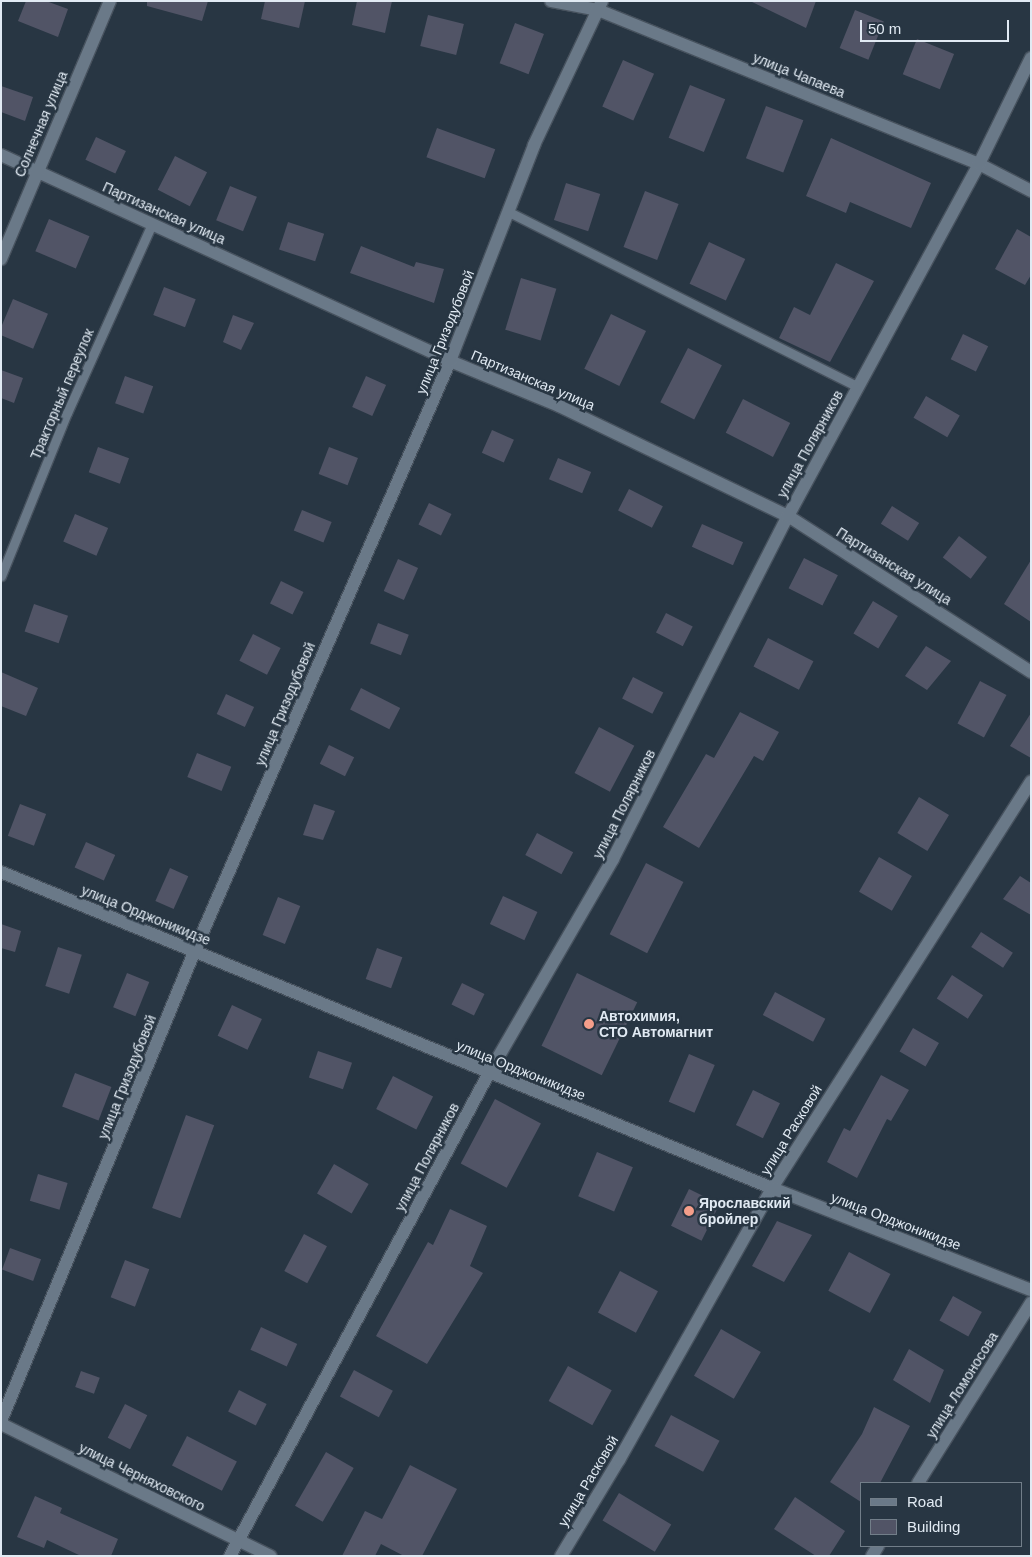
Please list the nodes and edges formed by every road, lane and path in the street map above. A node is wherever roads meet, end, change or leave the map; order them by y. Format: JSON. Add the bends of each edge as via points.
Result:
{"nodes":[{"id":1,"x":110,"y":1,"type":"edge"},
{"id":2,"x":551,"y":1,"type":"edge"},
{"id":3,"x":600,"y":5,"type":"edge"},
{"id":4,"x":1031,"y":58,"type":"edge"},
{"id":5,"x":1,"y":155,"type":"edge"},
{"id":6,"x":979,"y":164,"type":"junction"},
{"id":7,"x":37,"y":172,"type":"junction"},
{"id":8,"x":1031,"y":191,"type":"edge"},
{"id":9,"x":509,"y":212,"type":"junction"},
{"id":10,"x":152,"y":224,"type":"junction"},
{"id":11,"x":1,"y":259,"type":"edge"},
{"id":12,"x":450,"y":361,"type":"junction"},
{"id":13,"x":858,"y":387,"type":"junction"},
{"id":14,"x":788,"y":516,"type":"junction"},
{"id":15,"x":1,"y":576,"type":"edge"},
{"id":16,"x":1031,"y":672,"type":"edge"},
{"id":17,"x":1031,"y":782,"type":"edge"},
{"id":18,"x":1,"y":872,"type":"edge"},
{"id":19,"x":195,"y":950,"type":"junction"},
{"id":20,"x":489,"y":1073,"type":"junction"},
{"id":21,"x":772,"y":1188,"type":"junction"},
{"id":22,"x":1031,"y":1290,"type":"edge"},
{"id":23,"x":1031,"y":1304,"type":"edge"},
{"id":24,"x":1,"y":1422,"type":"edge"},
{"id":25,"x":919,"y":1482,"type":"edge"},
{"id":26,"x":237,"y":1541,"type":"junction"},
{"id":27,"x":230,"y":1556,"type":"edge"},
{"id":28,"x":270,"y":1556,"type":"edge"},
{"id":29,"x":561,"y":1556,"type":"edge"}],
"edges":[{"from":1,"to":7,"type":"street","name":"Солнечная улица"},
{"from":2,"to":3,"type":"street","name":"улица Чапаева"},
{"from":3,"to":6,"type":"street","name":"улица Чапаева"},
{"from":3,"to":9,"type":"street","name":"улица Гризодубовой","via":[[534,145]]},
{"from":4,"to":6,"type":"street","name":"улица Полярников"},
{"from":5,"to":7,"type":"street","name":"Партизанская улица"},
{"from":6,"to":8,"type":"street","name":"улица Чапаева"},
{"from":6,"to":13,"type":"street","name":"улица Полярников"},
{"from":7,"to":10,"type":"street","name":"Партизанская улица"},
{"from":7,"to":11,"type":"street","name":"Солнечная улица"},
{"from":9,"to":12,"type":"street","name":"улица Гризодубовой"},
{"from":9,"to":13,"type":"lane"},
{"from":10,"to":12,"type":"street","name":"Партизанская улица"},
{"from":10,"to":15,"type":"lane","name":"Тракторный переулок","via":[[67,412]]},
{"from":12,"to":14,"type":"street","name":"Партизанская улица","via":[[559,406]]},
{"from":12,"to":19,"type":"street","name":"улица Гризодубовой"},
{"from":13,"to":14,"type":"street","name":"улица Полярников"},
{"from":14,"to":16,"type":"street","name":"Партизанская улица"},
{"from":14,"to":20,"type":"street","name":"улица Полярников","via":[[613,858]]},
{"from":17,"to":21,"type":"street","name":"улица Расковой"},
{"from":18,"to":19,"type":"street","name":"улица Орджоникидзе"},
{"from":19,"to":20,"type":"street","name":"улица Орджоникидзе"},
{"from":19,"to":24,"type":"street","name":"улица Гризодубовой"},
{"from":20,"to":21,"type":"street","name":"улица Орджоникидзе"},
{"from":20,"to":26,"type":"street","name":"улица Полярников"},
{"from":21,"to":22,"type":"street","name":"улица Орджоникидзе"},
{"from":21,"to":29,"type":"street","name":"улица Расковой","via":[[619,1460]]},
{"from":23,"to":25,"type":"street","name":"улица Ломоносова"},
{"from":24,"to":26,"type":"street","name":"улица Черняховского"},
{"from":26,"to":27,"type":"street","name":"улица Полярников"},
{"from":26,"to":28,"type":"street","name":"улица Черняховского"}]}
